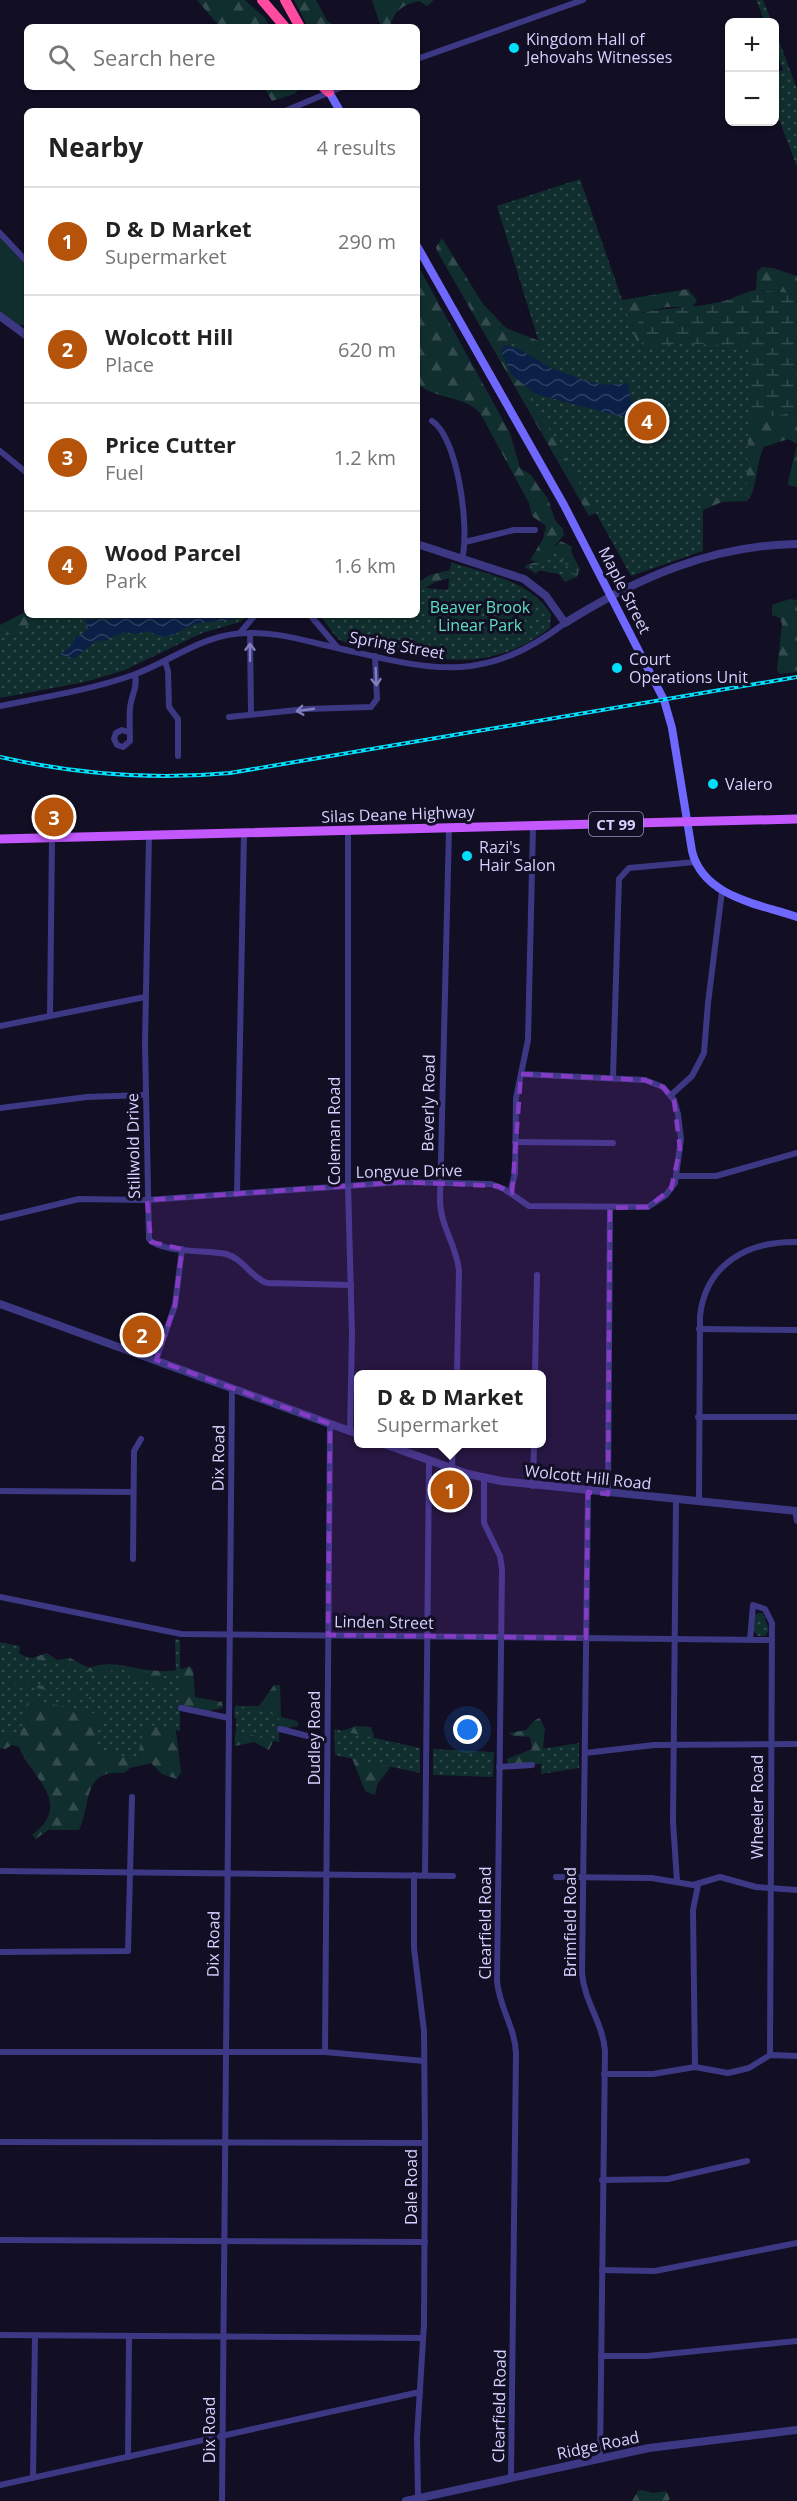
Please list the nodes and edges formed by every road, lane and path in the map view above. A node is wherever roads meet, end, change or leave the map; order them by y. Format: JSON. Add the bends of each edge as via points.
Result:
{"nodes":[{"id":1,"x":262,"y":0,"type":"edge"},
{"id":2,"x":285,"y":0,"type":"edge"},
{"id":3,"x":583,"y":0,"type":"edge"},
{"id":4,"x":282,"y":24,"type":"edge"},
{"id":5,"x":298,"y":24,"type":"edge"},
{"id":6,"x":420,"y":58,"type":"edge"},
{"id":7,"x":325,"y":90,"type":"edge"},
{"id":8,"x":328,"y":90,"type":"edge"},
{"id":9,"x":291,"y":108,"type":"edge"},
{"id":10,"x":338,"y":108,"type":"edge"},
{"id":11,"x":0,"y":232,"type":"edge"},
{"id":12,"x":420,"y":251,"type":"edge"},
{"id":13,"x":24,"y":259,"type":"edge"},
{"id":14,"x":0,"y":316,"type":"edge"},
{"id":15,"x":24,"y":332,"type":"edge"},
{"id":16,"x":432,"y":421,"type":"dead end"},
{"id":17,"x":0,"y":451,"type":"edge"},
{"id":18,"x":24,"y":471,"type":"edge"},
{"id":19,"x":535,"y":530,"type":"dead end"},
{"id":20,"x":465,"y":542,"type":"junction"},
{"id":21,"x":797,"y":544,"type":"edge"},
{"id":22,"x":420,"y":545,"type":"edge"},
{"id":23,"x":462,"y":559,"type":"junction"},
{"id":24,"x":612,"y":594,"type":"junction"},
{"id":25,"x":252,"y":618,"type":"edge"},
{"id":26,"x":312,"y":618,"type":"edge"},
{"id":27,"x":566,"y":623,"type":"junction"},
{"id":28,"x":240,"y":633,"type":"junction"},
{"id":29,"x":250,"y":633,"type":"junction"},
{"id":30,"x":337,"y":648,"type":"junction"},
{"id":31,"x":375,"y":656,"type":"junction"},
{"id":32,"x":165,"y":661,"type":"junction"},
{"id":33,"x":135,"y":675,"type":"junction"},
{"id":34,"x":0,"y":706,"type":"edge"},
{"id":35,"x":251,"y":714,"type":"junction"},
{"id":36,"x":229,"y":717,"type":"dead end"},
{"id":37,"x":128,"y":732,"type":"dead end"},
{"id":38,"x":178,"y":756,"type":"dead end"},
{"id":39,"x":797,"y":819,"type":"edge"},
{"id":40,"x":689,"y":822,"type":"junction"},
{"id":41,"x":533,"y":826,"type":"junction"},
{"id":42,"x":449,"y":828,"type":"junction"},
{"id":43,"x":348,"y":831,"type":"junction"},
{"id":44,"x":244,"y":833,"type":"junction"},
{"id":45,"x":149,"y":836,"type":"junction"},
{"id":46,"x":52,"y":838,"type":"junction"},
{"id":47,"x":0,"y":839,"type":"edge"},
{"id":48,"x":695,"y":862,"type":"junction"},
{"id":49,"x":722,"y":891,"type":"junction"},
{"id":50,"x":797,"y":917,"type":"edge"},
{"id":51,"x":146,"y":997,"type":"junction"},
{"id":52,"x":50,"y":1016,"type":"junction"},
{"id":53,"x":0,"y":1026,"type":"edge"},
{"id":54,"x":521,"y":1074,"type":"junction"},
{"id":55,"x":613,"y":1077,"type":"junction"},
{"id":56,"x":145,"y":1095,"type":"junction"},
{"id":57,"x":671,"y":1095,"type":"junction"},
{"id":58,"x":0,"y":1108,"type":"edge"},
{"id":59,"x":515,"y":1142,"type":"junction"},
{"id":60,"x":613,"y":1143,"type":"dead end"},
{"id":61,"x":797,"y":1153,"type":"edge"},
{"id":62,"x":677,"y":1176,"type":"junction"},
{"id":63,"x":440,"y":1182,"type":"junction"},
{"id":64,"x":348,"y":1185,"type":"junction"},
{"id":65,"x":510,"y":1193,"type":"junction"},
{"id":66,"x":237,"y":1194,"type":"junction"},
{"id":67,"x":147,"y":1200,"type":"junction"},
{"id":68,"x":610,"y":1208,"type":"junction"},
{"id":69,"x":0,"y":1218,"type":"edge"},
{"id":70,"x":797,"y":1242,"type":"edge"},
{"id":71,"x":182,"y":1249,"type":"junction"},
{"id":72,"x":537,"y":1275,"type":"dead end"},
{"id":73,"x":351,"y":1285,"type":"junction"},
{"id":74,"x":0,"y":1304,"type":"edge"},
{"id":75,"x":699,"y":1329,"type":"junction"},
{"id":76,"x":797,"y":1329,"type":"edge"},
{"id":77,"x":156,"y":1359,"type":"junction"},
{"id":78,"x":457,"y":1370,"type":"edge"},
{"id":79,"x":535,"y":1370,"type":"edge"},
{"id":80,"x":232,"y":1388,"type":"junction"},
{"id":81,"x":698,"y":1417,"type":"junction"},
{"id":82,"x":797,"y":1417,"type":"edge"},
{"id":83,"x":330,"y":1424,"type":"junction"},
{"id":84,"x":354,"y":1433,"type":"edge"},
{"id":85,"x":141,"y":1439,"type":"dead end"},
{"id":86,"x":397,"y":1448,"type":"edge"},
{"id":87,"x":453,"y":1448,"type":"edge"},
{"id":88,"x":534,"y":1448,"type":"edge"},
{"id":89,"x":429,"y":1460,"type":"junction"},
{"id":90,"x":452,"y":1468,"type":"junction"},
{"id":91,"x":484,"y":1478,"type":"junction"},
{"id":92,"x":533,"y":1486,"type":"junction"},
{"id":93,"x":0,"y":1491,"type":"edge"},
{"id":94,"x":133,"y":1492,"type":"junction"},
{"id":95,"x":588,"y":1492,"type":"junction"},
{"id":96,"x":608,"y":1494,"type":"junction"},
{"id":97,"x":676,"y":1500,"type":"junction"},
{"id":98,"x":699,"y":1502,"type":"junction"},
{"id":99,"x":796,"y":1511,"type":"edge"},
{"id":100,"x":797,"y":1521,"type":"edge"},
{"id":101,"x":132,"y":1559,"type":"dead end"},
{"id":102,"x":0,"y":1597,"type":"edge"},
{"id":103,"x":230,"y":1634,"type":"junction"},
{"id":104,"x":328,"y":1635,"type":"junction"},
{"id":105,"x":427,"y":1636,"type":"junction"},
{"id":106,"x":501,"y":1637,"type":"junction"},
{"id":107,"x":586,"y":1638,"type":"junction"},
{"id":108,"x":676,"y":1639,"type":"junction"},
{"id":109,"x":750,"y":1640,"type":"junction"},
{"id":110,"x":772,"y":1640,"type":"junction"},
{"id":111,"x":181,"y":1708,"type":"dead end"},
{"id":112,"x":229,"y":1718,"type":"junction"},
{"id":113,"x":280,"y":1729,"type":"dead end"},
{"id":114,"x":327,"y":1741,"type":"junction"},
{"id":115,"x":674,"y":1744,"type":"junction"},
{"id":116,"x":771,"y":1744,"type":"junction"},
{"id":117,"x":797,"y":1744,"type":"edge"},
{"id":118,"x":585,"y":1753,"type":"junction"},
{"id":119,"x":532,"y":1765,"type":"dead end"},
{"id":120,"x":499,"y":1767,"type":"junction"},
{"id":121,"x":132,"y":1797,"type":"dead end"},
{"id":122,"x":0,"y":1871,"type":"edge"},
{"id":123,"x":131,"y":1872,"type":"junction"},
{"id":124,"x":227,"y":1874,"type":"junction"},
{"id":125,"x":326,"y":1875,"type":"junction"},
{"id":126,"x":414,"y":1875,"type":"junction"},
{"id":127,"x":425,"y":1875,"type":"junction"},
{"id":128,"x":453,"y":1876,"type":"dead end"},
{"id":129,"x":556,"y":1877,"type":"dead end"},
{"id":130,"x":584,"y":1877,"type":"junction"},
{"id":131,"x":677,"y":1881,"type":"junction"},
{"id":132,"x":698,"y":1885,"type":"junction"},
{"id":133,"x":771,"y":1888,"type":"junction"},
{"id":134,"x":797,"y":1890,"type":"edge"},
{"id":135,"x":0,"y":1952,"type":"edge"},
{"id":136,"x":0,"y":2052,"type":"edge"},
{"id":137,"x":226,"y":2052,"type":"junction"},
{"id":138,"x":325,"y":2052,"type":"junction"},
{"id":139,"x":770,"y":2055,"type":"junction"},
{"id":140,"x":797,"y":2056,"type":"edge"},
{"id":141,"x":424,"y":2061,"type":"junction"},
{"id":142,"x":694,"y":2067,"type":"junction"},
{"id":143,"x":604,"y":2074,"type":"junction"},
{"id":144,"x":0,"y":2142,"type":"edge"},
{"id":145,"x":225,"y":2143,"type":"junction"},
{"id":146,"x":425,"y":2143,"type":"junction"},
{"id":147,"x":747,"y":2161,"type":"dead end"},
{"id":148,"x":603,"y":2180,"type":"junction"},
{"id":149,"x":0,"y":2240,"type":"edge"},
{"id":150,"x":224,"y":2241,"type":"junction"},
{"id":151,"x":424,"y":2242,"type":"junction"},
{"id":152,"x":797,"y":2243,"type":"edge"},
{"id":153,"x":602,"y":2270,"type":"junction"},
{"id":154,"x":0,"y":2335,"type":"edge"},
{"id":155,"x":35,"y":2335,"type":"junction"},
{"id":156,"x":129,"y":2336,"type":"junction"},
{"id":157,"x":223,"y":2337,"type":"junction"},
{"id":158,"x":423,"y":2338,"type":"junction"},
{"id":159,"x":797,"y":2341,"type":"edge"},
{"id":160,"x":601,"y":2356,"type":"junction"},
{"id":161,"x":420,"y":2392,"type":"junction"},
{"id":162,"x":797,"y":2430,"type":"edge"},
{"id":163,"x":223,"y":2436,"type":"junction"},
{"id":164,"x":128,"y":2457,"type":"junction"},
{"id":165,"x":600,"y":2458,"type":"junction"},
{"id":166,"x":511,"y":2477,"type":"junction"},
{"id":167,"x":33,"y":2478,"type":"junction"},
{"id":168,"x":0,"y":2485,"type":"edge"},
{"id":169,"x":418,"y":2498,"type":"junction"},
{"id":170,"x":222,"y":2501,"type":"edge"},
{"id":171,"x":406,"y":2501,"type":"edge"}],
"edges":[{"from":1,"to":4,"type":"highway"},
{"from":2,"to":5,"type":"highway"},
{"from":3,"to":6,"type":"street"},
{"from":7,"to":9,"type":"street"},
{"from":8,"to":10,"type":"main road"},
{"from":11,"to":13,"type":"street"},
{"from":12,"to":24,"type":"main road","name":"Maple Street"},
{"from":14,"to":15,"type":"street"},
{"from":16,"to":20,"type":"street","via":[[442,430],[461,484]]},
{"from":17,"to":18,"type":"street"},
{"from":19,"to":20,"type":"street","via":[[509,531]]},
{"from":20,"to":23,"type":"street"},
{"from":21,"to":24,"type":"street","name":"Spring Street","via":[[728,550],[652,575]]},
{"from":22,"to":23,"type":"street"},
{"from":23,"to":27,"type":"street","via":[[524,579],[546,596]]},
{"from":24,"to":27,"type":"street","name":"Spring Street"},
{"from":24,"to":40,"type":"main road","name":"Maple Street","via":[[668,712]]},
{"from":25,"to":28,"type":"street"},
{"from":26,"to":30,"type":"street","name":"Spring Street"},
{"from":27,"to":31,"type":"street","name":"Spring Street","via":[[524,651],[481,666],[441,668]]},
{"from":28,"to":29,"type":"street","name":"Spring Street"},
{"from":28,"to":32,"type":"street","name":"Spring Street","via":[[200,643]]},
{"from":29,"to":30,"type":"street","name":"Spring Street"},
{"from":35,"to":29,"type":"street","one_way":true},
{"from":30,"to":31,"type":"street","name":"Spring Street"},
{"from":31,"to":35,"type":"street","one_way":true,"via":[[376,699],[371,707]]},
{"from":32,"to":33,"type":"street","name":"Spring Street"},
{"from":32,"to":38,"type":"street","via":[[169,707],[178,719]]},
{"from":33,"to":34,"type":"street","name":"Spring Street"},
{"from":33,"to":37,"type":"street"},
{"from":35,"to":36,"type":"street"},
{"from":39,"to":40,"type":"main road","name":"Silas Deane Highway","number":"CT 99"},
{"from":40,"to":41,"type":"main road","name":"Silas Deane Highway","number":"CT 99"},
{"from":40,"to":48,"type":"main road","name":"Maple Street"},
{"from":41,"to":42,"type":"main road","name":"Silas Deane Highway","number":"CT 99"},
{"from":41,"to":54,"type":"street","via":[[528,1040]]},
{"from":42,"to":43,"type":"main road","name":"Silas Deane Highway","number":"CT 99"},
{"from":42,"to":63,"type":"street","name":"Beverly Road"},
{"from":43,"to":44,"type":"main road","name":"Silas Deane Highway","number":"CT 99"},
{"from":43,"to":64,"type":"street","name":"Coleman Road"},
{"from":44,"to":45,"type":"main road","name":"Silas Deane Highway","number":"CT 99"},
{"from":44,"to":66,"type":"street"},
{"from":45,"to":46,"type":"main road","name":"Silas Deane Highway","number":"CT 99"},
{"from":45,"to":51,"type":"street","name":"Stillwold Drive"},
{"from":46,"to":47,"type":"main road","name":"Silas Deane Highway","number":"CT 99"},
{"from":46,"to":52,"type":"street"},
{"from":48,"to":49,"type":"main road","via":[[709,882]]},
{"from":48,"to":55,"type":"street","via":[[628,868],[619,879]]},
{"from":49,"to":50,"type":"main road"},
{"from":49,"to":57,"type":"street","via":[[704,1053],[692,1076]]},
{"from":51,"to":52,"type":"street"},
{"from":51,"to":56,"type":"street","name":"Stillwold Drive"},
{"from":52,"to":53,"type":"street"},
{"from":54,"to":55,"type":"street"},
{"from":54,"to":59,"type":"street"},
{"from":55,"to":57,"type":"street","via":[[652,1081]]},
{"from":56,"to":58,"type":"street","via":[[87,1097]]},
{"from":56,"to":67,"type":"street","name":"Stillwold Drive"},
{"from":57,"to":62,"type":"street","via":[[680,1122]]},
{"from":59,"to":60,"type":"street"},
{"from":59,"to":65,"type":"street"},
{"from":61,"to":62,"type":"street","via":[[716,1176]]},
{"from":62,"to":68,"type":"street","name":"Longvue Drive","via":[[671,1189],[654,1204]]},
{"from":63,"to":64,"type":"street","name":"Longvue Drive"},
{"from":63,"to":65,"type":"street","name":"Longvue Drive","via":[[483,1183]]},
{"from":63,"to":78,"type":"street","name":"Beverly Road","via":[[441,1216],[459,1271]]},
{"from":64,"to":66,"type":"street","name":"Longvue Drive"},
{"from":64,"to":73,"type":"street","name":"Coleman Road"},
{"from":65,"to":68,"type":"street","name":"Longvue Drive","via":[[529,1206]]},
{"from":66,"to":67,"type":"street","name":"Longvue Drive"},
{"from":67,"to":69,"type":"street","name":"Longvue Drive","via":[[79,1199]]},
{"from":67,"to":71,"type":"street","name":"Stillwold Drive","via":[[151,1242]]},
{"from":68,"to":96,"type":"street"},
{"from":70,"to":75,"type":"street","via":[[758,1245],[728,1261],[705,1294]]},
{"from":71,"to":73,"type":"street","name":"Stillwold Drive","via":[[230,1255],[267,1283]]},
{"from":71,"to":77,"type":"street","via":[[175,1305]]},
{"from":72,"to":79,"type":"street"},
{"from":73,"to":84,"type":"street","name":"Coleman Road"},
{"from":74,"to":77,"type":"street"},
{"from":75,"to":76,"type":"street"},
{"from":75,"to":81,"type":"street"},
{"from":77,"to":80,"type":"street"},
{"from":80,"to":83,"type":"street"},
{"from":80,"to":103,"type":"street","name":"Dix Road"},
{"from":81,"to":82,"type":"street"},
{"from":81,"to":98,"type":"street"},
{"from":83,"to":84,"type":"street"},
{"from":83,"to":104,"type":"street","name":"Dudley Road"},
{"from":85,"to":94,"type":"street","via":[[134,1451]]},
{"from":86,"to":89,"type":"street","name":"Wolcott Hill Road"},
{"from":87,"to":90,"type":"street"},
{"from":88,"to":92,"type":"street"},
{"from":89,"to":90,"type":"street","name":"Wolcott Hill Road"},
{"from":89,"to":105,"type":"street"},
{"from":90,"to":91,"type":"street","name":"Wolcott Hill Road"},
{"from":91,"to":92,"type":"street","name":"Wolcott Hill Road"},
{"from":91,"to":106,"type":"street","name":"Clearfield Road","via":[[484,1523],[501,1563]]},
{"from":92,"to":95,"type":"street","name":"Wolcott Hill Road"},
{"from":93,"to":94,"type":"street"},
{"from":94,"to":101,"type":"street"},
{"from":95,"to":96,"type":"street","name":"Wolcott Hill Road"},
{"from":95,"to":107,"type":"street","name":"Brimfield Road"},
{"from":96,"to":97,"type":"street","name":"Wolcott Hill Road"},
{"from":97,"to":98,"type":"street","name":"Wolcott Hill Road"},
{"from":97,"to":108,"type":"street"},
{"from":98,"to":99,"type":"street","name":"Wolcott Hill Road"},
{"from":99,"to":100,"type":"street","name":"Wolcott Hill Road"},
{"from":102,"to":103,"type":"street","name":"Linden Street","via":[[172,1633]]},
{"from":103,"to":104,"type":"street","name":"Linden Street"},
{"from":103,"to":112,"type":"street","name":"Dix Road"},
{"from":104,"to":105,"type":"street","name":"Linden Street"},
{"from":104,"to":114,"type":"street","name":"Dudley Road"},
{"from":105,"to":106,"type":"street","name":"Linden Street"},
{"from":105,"to":127,"type":"street"},
{"from":106,"to":107,"type":"street","name":"Linden Street"},
{"from":106,"to":120,"type":"street","name":"Clearfield Road"},
{"from":107,"to":108,"type":"street","name":"Linden Street"},
{"from":107,"to":118,"type":"street","name":"Brimfield Road"},
{"from":108,"to":109,"type":"street","name":"Linden Street"},
{"from":108,"to":115,"type":"street"},
{"from":109,"to":110,"type":"street","name":"Linden Street"},
{"from":109,"to":110,"type":"street","name":"Wheeler Road","via":[[753,1605],[769,1613]]},
{"from":110,"to":116,"type":"street","name":"Wheeler Road"},
{"from":111,"to":112,"type":"street"},
{"from":112,"to":124,"type":"street","name":"Dix Road"},
{"from":113,"to":114,"type":"street"},
{"from":114,"to":125,"type":"street","name":"Dudley Road"},
{"from":115,"to":116,"type":"street"},
{"from":115,"to":118,"type":"street"},
{"from":115,"to":131,"type":"street"},
{"from":116,"to":117,"type":"street"},
{"from":116,"to":133,"type":"street","name":"Wheeler Road"},
{"from":118,"to":130,"type":"street","name":"Brimfield Road"},
{"from":119,"to":120,"type":"street"},
{"from":120,"to":166,"type":"street","name":"Clearfield Road","via":[[497,1981],[515,2036],[516,2053]]},
{"from":121,"to":123,"type":"street"},
{"from":122,"to":123,"type":"street"},
{"from":123,"to":124,"type":"street"},
{"from":123,"to":135,"type":"street","via":[[128,1951]]},
{"from":124,"to":125,"type":"street"},
{"from":124,"to":137,"type":"street","name":"Dix Road"},
{"from":125,"to":126,"type":"street"},
{"from":125,"to":138,"type":"street","name":"Dudley Road"},
{"from":126,"to":127,"type":"street"},
{"from":126,"to":141,"type":"street","name":"Dale Road","via":[[414,1948],[423,2011]]},
{"from":127,"to":128,"type":"street"},
{"from":129,"to":130,"type":"street"},
{"from":130,"to":131,"type":"street"},
{"from":130,"to":143,"type":"street","name":"Brimfield Road","via":[[583,1981],[603,2036]]},
{"from":131,"to":132,"type":"street"},
{"from":132,"to":133,"type":"street","via":[[720,1877]]},
{"from":132,"to":142,"type":"street","via":[[693,1910]]},
{"from":133,"to":134,"type":"street"},
{"from":133,"to":139,"type":"street","name":"Wheeler Road"},
{"from":136,"to":137,"type":"street"},
{"from":137,"to":138,"type":"street"},
{"from":137,"to":145,"type":"street","name":"Dix Road"},
{"from":138,"to":141,"type":"street"},
{"from":139,"to":140,"type":"street"},
{"from":139,"to":142,"type":"street","via":[[735,2072]]},
{"from":141,"to":146,"type":"street","name":"Dale Road"},
{"from":142,"to":143,"type":"street","via":[[661,2074]]},
{"from":143,"to":148,"type":"street","name":"Brimfield Road"},
{"from":144,"to":145,"type":"street"},
{"from":145,"to":146,"type":"street"},
{"from":145,"to":150,"type":"street","name":"Dix Road"},
{"from":146,"to":151,"type":"street","name":"Dale Road"},
{"from":147,"to":148,"type":"street","via":[[668,2179]]},
{"from":148,"to":153,"type":"street","name":"Brimfield Road"},
{"from":149,"to":150,"type":"street"},
{"from":150,"to":151,"type":"street"},
{"from":150,"to":157,"type":"street","name":"Dix Road"},
{"from":151,"to":158,"type":"street","name":"Dale Road"},
{"from":152,"to":153,"type":"street","via":[[655,2271]]},
{"from":153,"to":160,"type":"street","name":"Brimfield Road"},
{"from":154,"to":155,"type":"street"},
{"from":155,"to":156,"type":"street"},
{"from":155,"to":167,"type":"street"},
{"from":156,"to":157,"type":"street"},
{"from":156,"to":164,"type":"street"},
{"from":157,"to":158,"type":"street"},
{"from":157,"to":163,"type":"street","name":"Dix Road"},
{"from":158,"to":161,"type":"street","name":"Dale Road"},
{"from":159,"to":160,"type":"street","via":[[656,2355]]},
{"from":160,"to":165,"type":"street","name":"Brimfield Road"},
{"from":161,"to":163,"type":"street"},
{"from":161,"to":169,"type":"street","name":"Dale Road"},
{"from":162,"to":165,"type":"street","name":"Ridge Road","via":[[675,2444]]},
{"from":163,"to":164,"type":"street"},
{"from":163,"to":170,"type":"street","name":"Dix Road"},
{"from":164,"to":167,"type":"street"},
{"from":165,"to":166,"type":"street","name":"Ridge Road"},
{"from":166,"to":169,"type":"street","name":"Ridge Road"},
{"from":167,"to":168,"type":"street"},
{"from":169,"to":171,"type":"street","name":"Ridge Road"}]}
